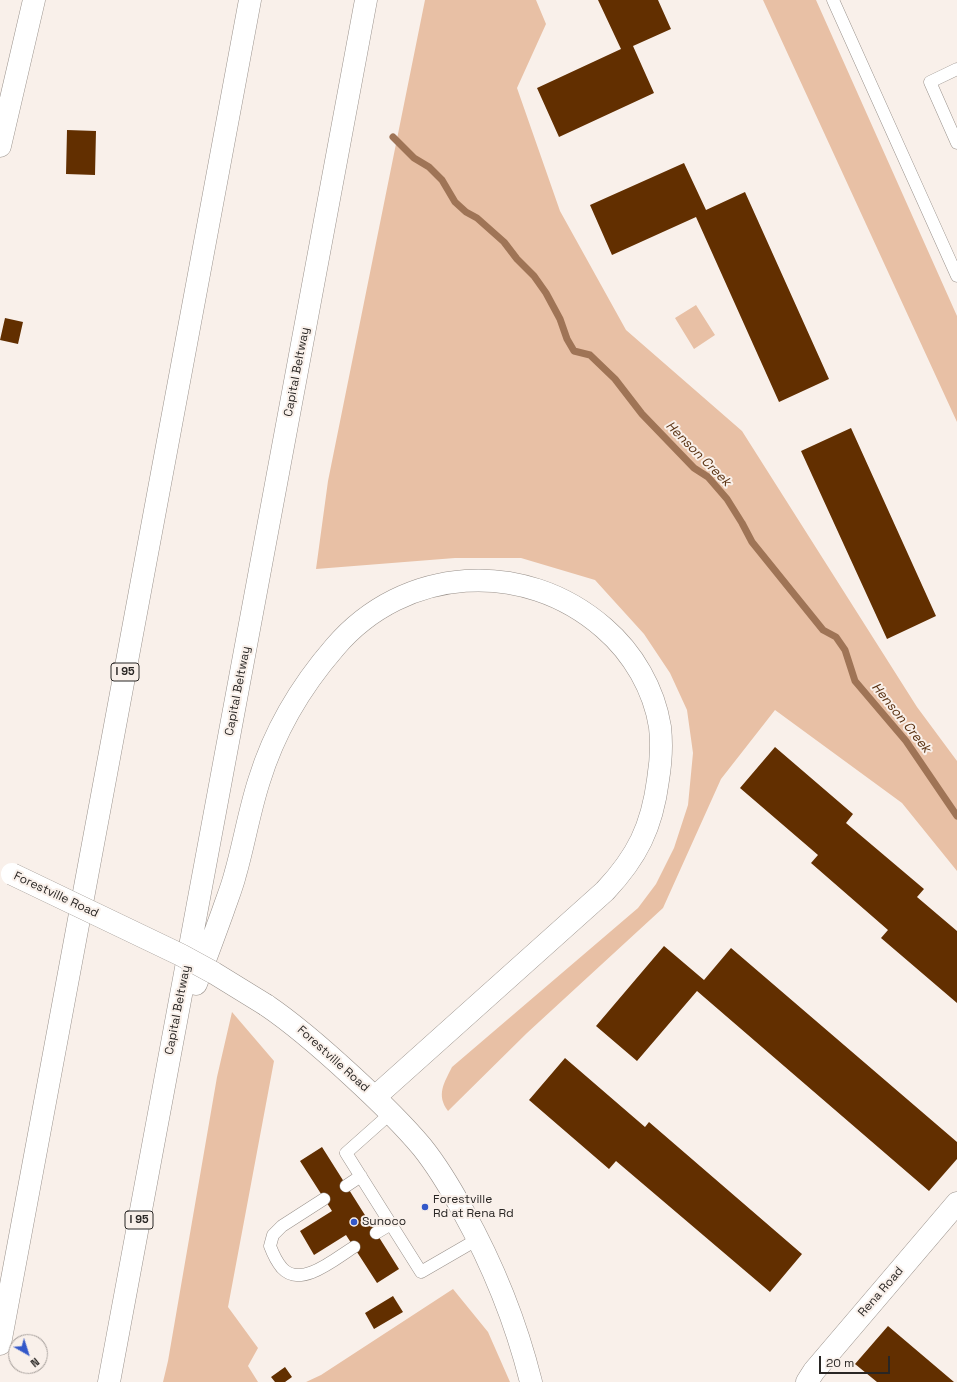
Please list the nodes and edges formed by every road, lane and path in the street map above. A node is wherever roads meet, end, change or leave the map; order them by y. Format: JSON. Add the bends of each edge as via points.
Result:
{"nodes":[{"id":1,"x":34,"y":0,"type":"edge"},
{"id":2,"x":250,"y":0,"type":"edge"},
{"id":3,"x":366,"y":0,"type":"edge"},
{"id":4,"x":833,"y":0,"type":"edge"},
{"id":5,"x":957,"y":69,"type":"edge"},
{"id":6,"x":957,"y":143,"type":"edge"},
{"id":7,"x":0,"y":146,"type":"edge"},
{"id":8,"x":957,"y":276,"type":"edge"},
{"id":9,"x":6,"y":871,"type":"edge"},
{"id":10,"x":169,"y":1059,"type":"junction"},
{"id":11,"x":375,"y":1097,"type":"junction"},
{"id":12,"x":391,"y":1113,"type":"junction"},
{"id":13,"x":362,"y":1176,"type":"junction"},
{"id":14,"x":346,"y":1186,"type":"dead end"},
{"id":15,"x":324,"y":1199,"type":"dead end"},
{"id":16,"x":957,"y":1203,"type":"edge"},
{"id":17,"x":391,"y":1224,"type":"junction"},
{"id":18,"x":376,"y":1233,"type":"dead end"},
{"id":19,"x":478,"y":1239,"type":"junction"},
{"id":20,"x":354,"y":1247,"type":"dead end"},
{"id":21,"x":0,"y":1344,"type":"edge"},
{"id":22,"x":109,"y":1382,"type":"edge"},
{"id":23,"x":531,"y":1382,"type":"edge"},
{"id":24,"x":806,"y":1382,"type":"edge"}],
"edges":[{"from":1,"to":7,"type":"main road"},
{"from":2,"to":21,"type":"main road","number":"I 95"},
{"from":3,"to":10,"type":"main road","name":"Capital Beltway","number":"I 95"},
{"from":4,"to":8,"type":"lane"},
{"from":5,"to":6,"type":"lane","via":[[930,82]]},
{"from":9,"to":11,"type":"main road","name":"Forestville Road","bridge":true,"via":[[181,955],[266,1005],[304,1033]]},
{"from":10,"to":11,"type":"main road","via":[[235,876],[259,778],[291,709],[334,647],[374,611],[396,598],[433,585],[473,580],[534,588],[572,604],[587,614],[615,637],[642,676],[654,704],[661,742],[658,787],[649,821],[628,865],[605,892]]},
{"from":10,"to":22,"type":"main road","name":"Capital Beltway","number":"I 95"},
{"from":11,"to":12,"type":"main road","name":"Forestville Road"},
{"from":12,"to":13,"type":"lane","via":[[346,1153]]},
{"from":12,"to":19,"type":"main road","name":"Forestville Road","via":[[439,1170]]},
{"from":13,"to":14,"type":"lane"},
{"from":13,"to":17,"type":"lane"},
{"from":15,"to":20,"type":"lane","via":[[282,1226],[273,1235],[270,1246],[278,1262],[290,1274],[305,1276]]},
{"from":16,"to":24,"type":"main road","name":"Rena Road"},
{"from":17,"to":18,"type":"lane"},
{"from":17,"to":19,"type":"lane","via":[[421,1272]]},
{"from":19,"to":23,"type":"main road","name":"Forestville Road","via":[[502,1291]]}]}
